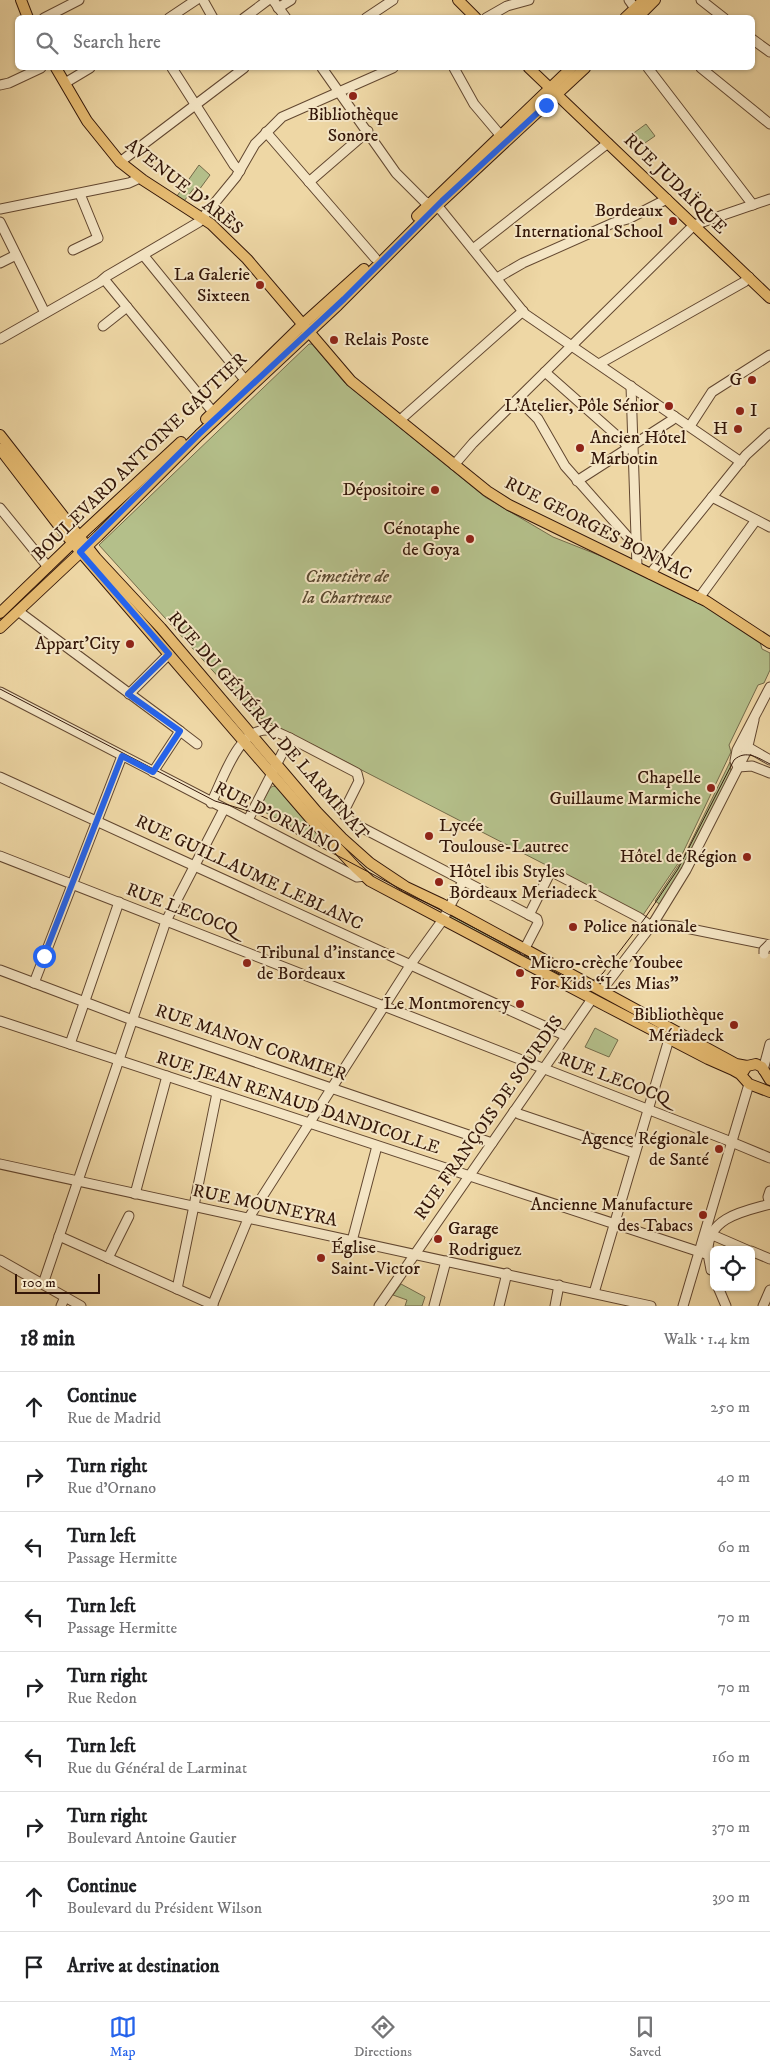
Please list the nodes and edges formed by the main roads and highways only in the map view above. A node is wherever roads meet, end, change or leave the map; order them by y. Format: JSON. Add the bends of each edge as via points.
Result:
{"nodes":[{"id":1,"x":21,"y":0,"type":"edge"},
{"id":2,"x":458,"y":0,"type":"edge"},
{"id":3,"x":644,"y":0,"type":"edge"},
{"id":4,"x":655,"y":0,"type":"edge"},
{"id":5,"x":637,"y":12,"type":"edge"},
{"id":6,"x":27,"y":15,"type":"edge"},
{"id":7,"x":473,"y":15,"type":"edge"},
{"id":8,"x":57,"y":70,"type":"edge"},
{"id":9,"x":531,"y":70,"type":"edge"},
{"id":10,"x":569,"y":70,"type":"edge"},
{"id":11,"x":582,"y":70,"type":"edge"},
{"id":12,"x":553,"y":91,"type":"junction"},
{"id":13,"x":433,"y":206,"type":"junction"},
{"id":14,"x":770,"y":298,"type":"edge"},
{"id":15,"x":306,"y":328,"type":"junction"},
{"id":16,"x":0,"y":435,"type":"edge"},
{"id":17,"x":2,"y":455,"type":"edge"},
{"id":18,"x":137,"y":488,"type":"junction"},
{"id":19,"x":80,"y":544,"type":"junction"},
{"id":20,"x":0,"y":613,"type":"edge"},
{"id":21,"x":0,"y":628,"type":"edge"},
{"id":22,"x":770,"y":643,"type":"edge"},
{"id":23,"x":247,"y":737,"type":"junction"},
{"id":24,"x":275,"y":769,"type":"junction"},
{"id":25,"x":365,"y":876,"type":"joint"},
{"id":26,"x":750,"y":1065,"type":"junction"},
{"id":27,"x":766,"y":1074,"type":"edge"},
{"id":28,"x":749,"y":1083,"type":"junction"},
{"id":29,"x":770,"y":1092,"type":"edge"}],
"edges":[{"from":1,"to":6,"type":"main road"},
{"from":2,"to":7,"type":"main road"},
{"from":3,"to":5,"type":"main road"},
{"from":4,"to":5,"type":"main road"},
{"from":8,"to":15,"type":"main road","name":"AVENUE D'ARÈS","via":[[87,120],[120,162],[203,218],[247,259]]},
{"from":9,"to":12,"type":"main road","name":"RUE JUDAÏQUE"},
{"from":10,"to":12,"type":"main road"},
{"from":11,"to":12,"type":"main road"},
{"from":12,"to":13,"type":"main road"},
{"from":12,"to":13,"type":"main road","via":[[501,136]]},
{"from":12,"to":14,"type":"main road","name":"RUE JUDAÏQUE"},
{"from":13,"to":15,"type":"main road"},
{"from":13,"to":15,"type":"main road","via":[[375,258]]},
{"from":15,"to":18,"type":"main road","name":"BOULEVARD ANTOINE GAUTIER"},
{"from":15,"to":18,"type":"main road","name":"BOULEVARD ANTOINE GAUTIER","via":[[245,380]]},
{"from":15,"to":22,"type":"main road","name":"RUE GEORGES BONNAC","via":[[351,380],[487,491],[509,505],[699,598]]},
{"from":16,"to":19,"type":"main road"},
{"from":17,"to":19,"type":"main road"},
{"from":18,"to":19,"type":"main road","name":"BOULEVARD ANTOINE GAUTIER"},
{"from":19,"to":20,"type":"main road","name":"BOULEVARD ANTOINE GAUTIER","via":[[48,567]]},
{"from":19,"to":21,"type":"main road"},
{"from":19,"to":23,"type":"main road","name":"RUE DU GÉNÉRAL DE LARMINAT","via":[[169,654]]},
{"from":19,"to":23,"type":"main road","name":"RUE DU GÉNÉRAL DE LARMINAT","via":[[161,628]]},
{"from":23,"to":24,"type":"main road","name":"RUE DU GÉNÉRAL DE LARMINAT"},
{"from":24,"to":25,"type":"main road","name":"RUE DU GÉNÉRAL DE LARMINAT","via":[[340,851]]},
{"from":24,"to":26,"type":"main road","name":"RUE DU GÉNÉRAL DE LARMINAT","via":[[360,855],[388,876],[736,1064]]},
{"from":25,"to":28,"type":"main road","name":"RUE D'ORNANO","via":[[442,920],[733,1070]]},
{"from":26,"to":27,"type":"main road","via":[[759,1065]]},
{"from":26,"to":28,"type":"main road","via":[[744,1071]]},
{"from":27,"to":28,"type":"main road","via":[[763,1081]]},
{"from":28,"to":29,"type":"main road","name":"RUE D'ORNANO"}]}
